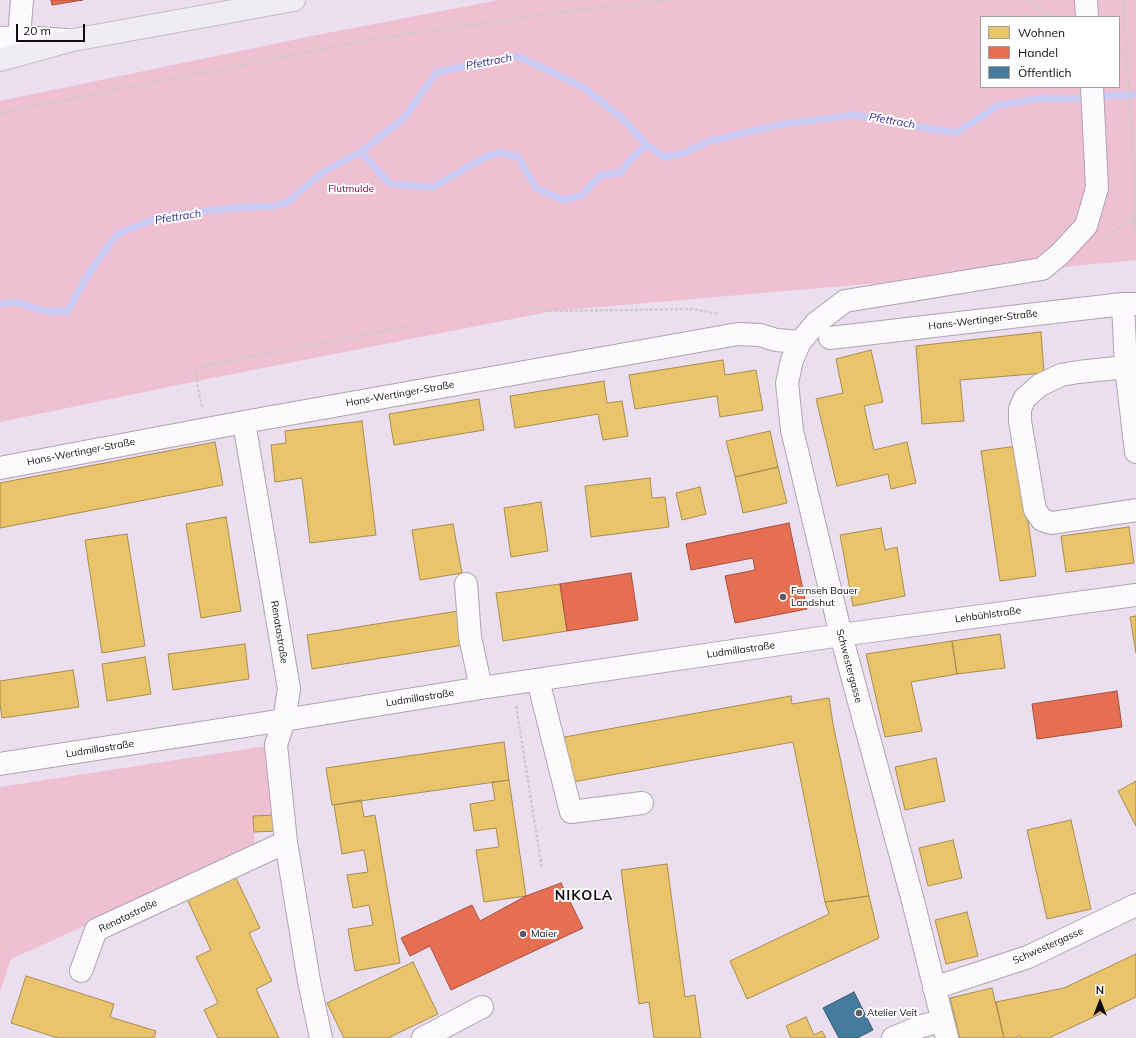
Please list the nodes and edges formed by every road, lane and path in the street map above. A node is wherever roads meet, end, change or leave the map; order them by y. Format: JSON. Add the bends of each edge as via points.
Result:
{"nodes":[{"id":1,"x":22,"y":0,"type":"edge"},
{"id":2,"x":294,"y":0,"type":"edge"},
{"id":3,"x":671,"y":0,"type":"edge"},
{"id":4,"x":1026,"y":0,"type":"edge"},
{"id":5,"x":1086,"y":0,"type":"edge"},
{"id":6,"x":1123,"y":0,"type":"edge"},
{"id":7,"x":1051,"y":16,"type":"edge"},
{"id":8,"x":1087,"y":16,"type":"edge"},
{"id":9,"x":10,"y":37,"type":"edge"},
{"id":10,"x":73,"y":40,"type":"junction"},
{"id":11,"x":1126,"y":54,"type":"junction"},
{"id":12,"x":1120,"y":56,"type":"edge"},
{"id":13,"x":0,"y":60,"type":"edge"},
{"id":14,"x":1092,"y":88,"type":"edge"},
{"id":15,"x":0,"y":113,"type":"edge"},
{"id":16,"x":1135,"y":219,"type":"edge"},
{"id":17,"x":1136,"y":234,"type":"edge"},
{"id":18,"x":1130,"y":304,"type":"edge"},
{"id":19,"x":530,"y":308,"type":"dead end"},
{"id":20,"x":721,"y":314,"type":"dead end"},
{"id":21,"x":408,"y":326,"type":"dead end"},
{"id":22,"x":830,"y":338,"type":"dead end"},
{"id":23,"x":800,"y":342,"type":"junction"},
{"id":24,"x":1126,"y":367,"type":"junction"},
{"id":25,"x":196,"y":381,"type":"dead end"},
{"id":26,"x":244,"y":422,"type":"junction"},
{"id":27,"x":1136,"y":452,"type":"edge"},
{"id":28,"x":0,"y":468,"type":"edge"},
{"id":29,"x":1136,"y":510,"type":"edge"},
{"id":30,"x":466,"y":584,"type":"dead end"},
{"id":31,"x":1136,"y":595,"type":"edge"},
{"id":32,"x":841,"y":635,"type":"junction"},
{"id":33,"x":538,"y":680,"type":"junction"},
{"id":34,"x":513,"y":684,"type":"junction"},
{"id":35,"x":481,"y":688,"type":"junction"},
{"id":36,"x":284,"y":720,"type":"junction"},
{"id":37,"x":0,"y":764,"type":"edge"},
{"id":38,"x":642,"y":803,"type":"dead end"},
{"id":39,"x":286,"y":842,"type":"junction"},
{"id":40,"x":542,"y":868,"type":"dead end"},
{"id":41,"x":1136,"y":905,"type":"edge"},
{"id":42,"x":81,"y":971,"type":"dead end"},
{"id":43,"x":934,"y":988,"type":"junction"},
{"id":44,"x":482,"y":1007,"type":"dead end"},
{"id":45,"x":944,"y":1030,"type":"edge"},
{"id":46,"x":321,"y":1038,"type":"edge"},
{"id":47,"x":423,"y":1038,"type":"edge"},
{"id":48,"x":893,"y":1038,"type":"edge"}],
"edges":[{"from":1,"to":9,"type":"street"},
{"from":2,"to":10,"type":"main road"},
{"from":3,"to":15,"type":"path","via":[[563,12],[379,38]]},
{"from":4,"to":7,"type":"path"},
{"from":5,"to":8,"type":"street"},
{"from":6,"to":11,"type":"path"},
{"from":9,"to":10,"type":"street"},
{"from":10,"to":13,"type":"main road"},
{"from":11,"to":12,"type":"path"},
{"from":11,"to":16,"type":"path","via":[[1135,181]]},
{"from":14,"to":23,"type":"street","name":"Schwestergasse","via":[[1097,188],[1086,226],[1060,254],[1042,269],[846,301],[816,323]]},
{"from":16,"to":17,"type":"path"},
{"from":18,"to":22,"type":"street","name":"Hans-Wertinger-Straße"},
{"from":18,"to":24,"type":"street"},
{"from":19,"to":20,"type":"path","via":[[552,311],[693,309]]},
{"from":21,"to":25,"type":"path","via":[[194,368]]},
{"from":23,"to":26,"type":"street","name":"Hans-Wertinger-Straße","via":[[738,334]]},
{"from":23,"to":32,"type":"street","name":"Schwestergasse","via":[[792,360],[787,383],[792,430]]},
{"from":24,"to":27,"type":"street"},
{"from":24,"to":29,"type":"street","via":[[1061,375],[1040,384],[1025,398],[1020,409],[1020,421],[1035,510],[1042,520],[1052,523]]},
{"from":26,"to":28,"type":"street","name":"Hans-Wertinger-Straße"},
{"from":26,"to":36,"type":"street","name":"Renatastraße","via":[[289,689]]},
{"from":30,"to":35,"type":"street","via":[[470,637]]},
{"from":31,"to":32,"type":"street","name":"Lehbühlstraße"},
{"from":32,"to":33,"type":"street","name":"Ludmillastraße"},
{"from":32,"to":43,"type":"street","name":"Schwestergasse"},
{"from":33,"to":34,"type":"street","name":"Ludmillastraße"},
{"from":33,"to":38,"type":"street","via":[[571,812]]},
{"from":34,"to":35,"type":"street","name":"Ludmillastraße"},
{"from":34,"to":40,"type":"path"},
{"from":35,"to":36,"type":"street","name":"Ludmillastraße"},
{"from":36,"to":37,"type":"street","name":"Ludmillastraße"},
{"from":36,"to":39,"type":"street","name":"Renatastraße","via":[[276,745]]},
{"from":39,"to":42,"type":"street","name":"Renatastraße","via":[[96,930]]},
{"from":39,"to":46,"type":"street","name":"Renatastraße"},
{"from":41,"to":43,"type":"street","name":"Schwestergasse","via":[[1028,958]]},
{"from":43,"to":45,"type":"street","name":"Schwestergasse"},
{"from":44,"to":47,"type":"street"},
{"from":45,"to":48,"type":"street","via":[[922,1026]]}]}
